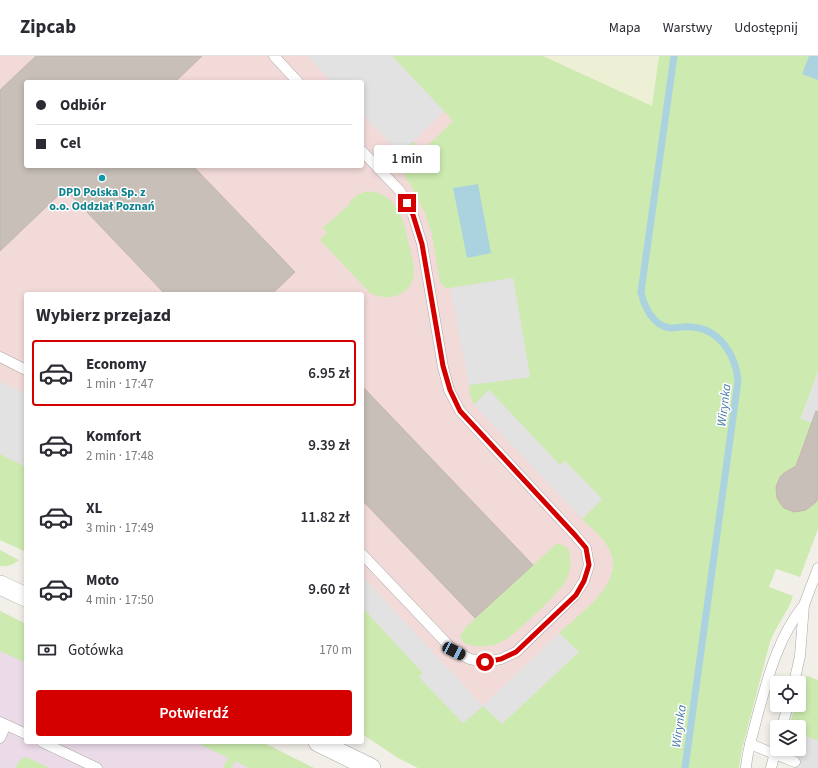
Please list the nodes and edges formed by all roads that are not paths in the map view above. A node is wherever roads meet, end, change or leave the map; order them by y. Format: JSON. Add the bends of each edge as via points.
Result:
{"nodes":[{"id":1,"x":274,"y":56,"type":"edge"},
{"id":2,"x":296,"y":80,"type":"edge"},
{"id":3,"x":364,"y":153,"type":"edge"},
{"id":4,"x":0,"y":357,"type":"edge"},
{"id":5,"x":24,"y":369,"type":"edge"},
{"id":6,"x":364,"y":556,"type":"edge"},
{"id":7,"x":818,"y":568,"type":"edge"},
{"id":8,"x":0,"y":584,"type":"edge"},
{"id":9,"x":24,"y":596,"type":"edge"},
{"id":10,"x":804,"y":605,"type":"junction"},
{"id":11,"x":796,"y":676,"type":"edge"},
{"id":12,"x":3,"y":724,"type":"edge"},
{"id":13,"x":24,"y":733,"type":"edge"},
{"id":14,"x":0,"y":738,"type":"edge"},
{"id":15,"x":46,"y":744,"type":"edge"},
{"id":16,"x":322,"y":744,"type":"edge"},
{"id":17,"x":750,"y":744,"type":"junction"},
{"id":18,"x":770,"y":748,"type":"edge"},
{"id":19,"x":774,"y":756,"type":"edge"},
{"id":20,"x":787,"y":756,"type":"edge"},
{"id":21,"x":796,"y":762,"type":"dead end"},
{"id":22,"x":97,"y":768,"type":"edge"},
{"id":23,"x":371,"y":768,"type":"edge"},
{"id":24,"x":746,"y":768,"type":"edge"},
{"id":25,"x":771,"y":768,"type":"edge"}],
"edges":[{"from":1,"to":2,"type":"lane"},
{"from":3,"to":6,"type":"lane","via":[[400,191],[413,215],[422,244],[443,366],[460,411],[586,548],[589,565],[576,595],[516,652],[501,659],[485,662],[470,659],[454,651]]},
{"from":4,"to":5,"type":"lane"},
{"from":7,"to":10,"type":"lane"},
{"from":8,"to":9,"type":"street"},
{"from":10,"to":11,"type":"lane","via":[[800,656]]},
{"from":10,"to":17,"type":"lane","via":[[788,628],[773,662]]},
{"from":12,"to":13,"type":"lane"},
{"from":12,"to":14,"type":"lane"},
{"from":15,"to":22,"type":"lane"},
{"from":16,"to":23,"type":"street"},
{"from":17,"to":18,"type":"lane"},
{"from":17,"to":24,"type":"lane"},
{"from":19,"to":25,"type":"lane"},
{"from":20,"to":21,"type":"lane"}]}
